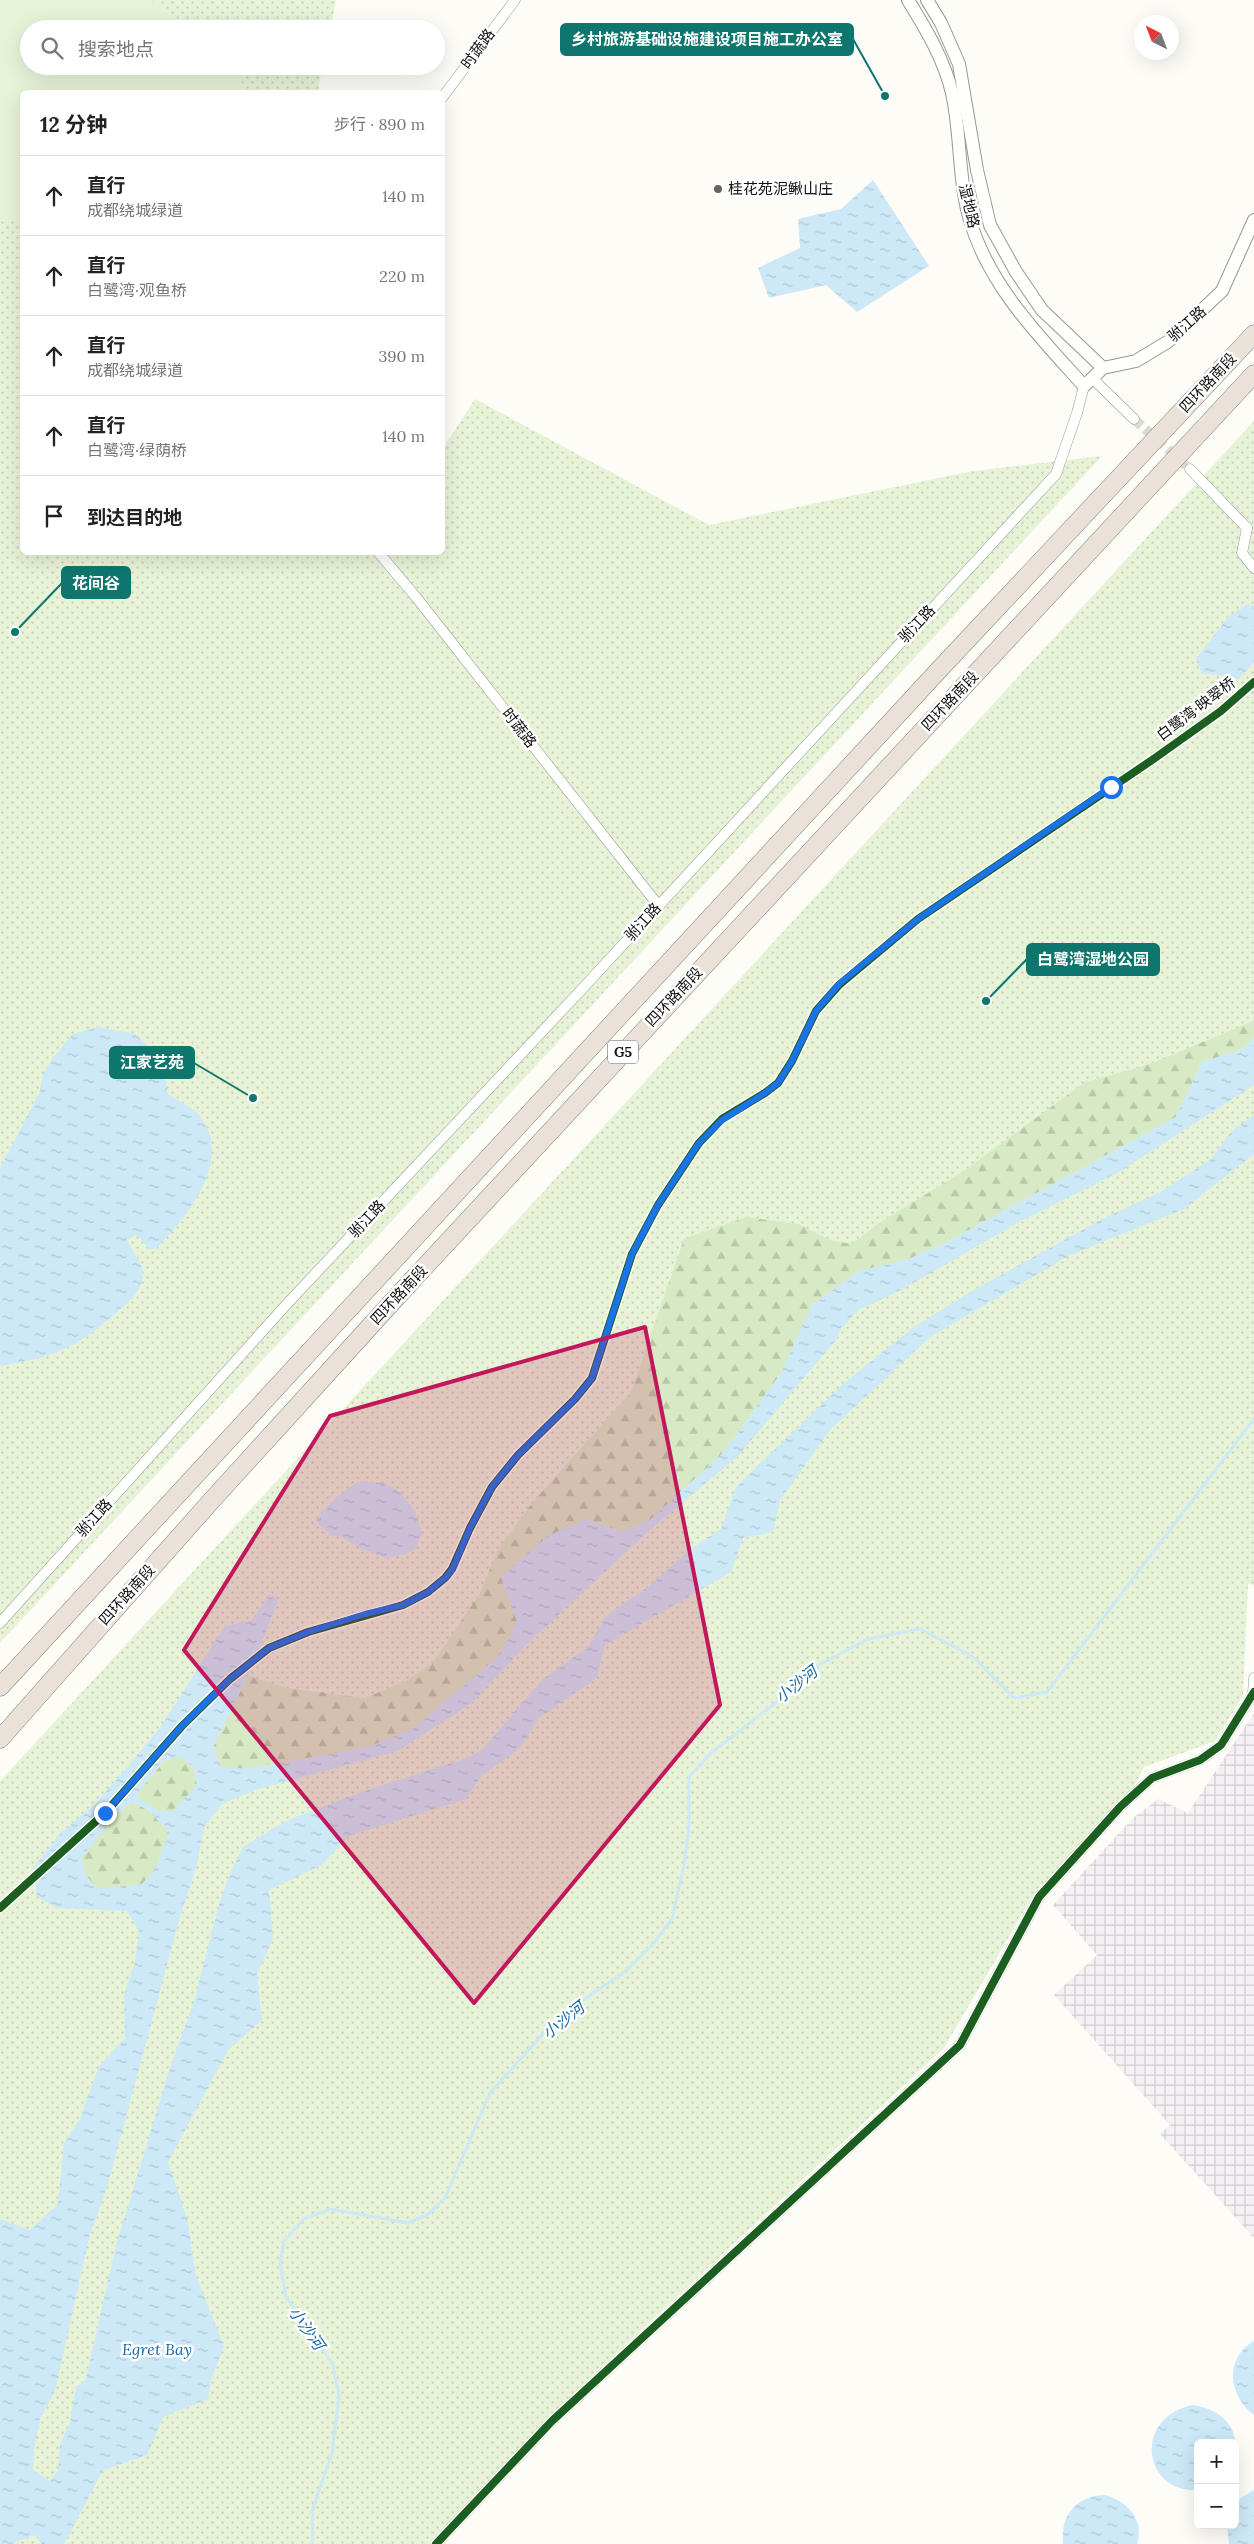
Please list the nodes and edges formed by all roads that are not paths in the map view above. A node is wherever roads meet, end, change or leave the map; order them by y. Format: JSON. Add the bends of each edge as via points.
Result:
{"nodes":[{"id":1,"x":515,"y":0,"type":"edge"},
{"id":2,"x":908,"y":0,"type":"edge"},
{"id":3,"x":927,"y":0,"type":"edge"},
{"id":4,"x":445,"y":94,"type":"edge"},
{"id":5,"x":1254,"y":220,"type":"edge"},
{"id":6,"x":1254,"y":334,"type":"edge"},
{"id":7,"x":1104,"y":368,"type":"junction"},
{"id":8,"x":1254,"y":374,"type":"edge"},
{"id":9,"x":1088,"y":382,"type":"junction"},
{"id":10,"x":1134,"y":420,"type":"tunnel mouth"},
{"id":11,"x":1190,"y":469,"type":"tunnel mouth"},
{"id":12,"x":1250,"y":527,"type":"edge"},
{"id":13,"x":381,"y":555,"type":"edge"},
{"id":14,"x":1254,"y":568,"type":"edge"},
{"id":15,"x":658,"y":905,"type":"junction"},
{"id":16,"x":0,"y":1623,"type":"edge"},
{"id":17,"x":1254,"y":1678,"type":"edge"},
{"id":18,"x":0,"y":1687,"type":"edge"},
{"id":19,"x":1254,"y":1692,"type":"edge"},
{"id":20,"x":0,"y":1738,"type":"edge"},
{"id":21,"x":436,"y":2544,"type":"edge"}],
"edges":[{"from":1,"to":4,"type":"street","name":"时蔬路"},
{"from":2,"to":9,"type":"street","name":"湿地路","via":[[942,62],[952,94],[967,208],[981,251],[1005,294],[1026,322]]},
{"from":3,"to":7,"type":"street","name":"湿地路","via":[[959,64],[990,225],[1042,310]]},
{"from":5,"to":7,"type":"street","name":"驸江路","via":[[1222,291],[1169,341],[1136,360]]},
{"from":6,"to":18,"type":"highway","name":"四环路南段","number":"G5","via":[[937,672]]},
{"from":7,"to":9,"type":"street"},
{"from":8,"to":20,"type":"highway","name":"四环路南段","number":"G5","via":[[405,1288]]},
{"from":9,"to":10,"type":"street"},
{"from":9,"to":15,"type":"street","name":"驸江路","via":[[1056,474]]},
{"from":11,"to":12,"type":"street"},
{"from":12,"to":14,"type":"street","via":[[1242,553]]},
{"from":13,"to":15,"type":"street","name":"时蔬路"},
{"from":15,"to":16,"type":"street","name":"驸江路","via":[[286,1305]]},
{"from":17,"to":19,"type":"street"},
{"from":19,"to":21,"type":"street","via":[[1220,1745],[1200,1760],[1152,1778],[1121,1806],[1039,1897],[960,2044],[552,2421]]}]}
